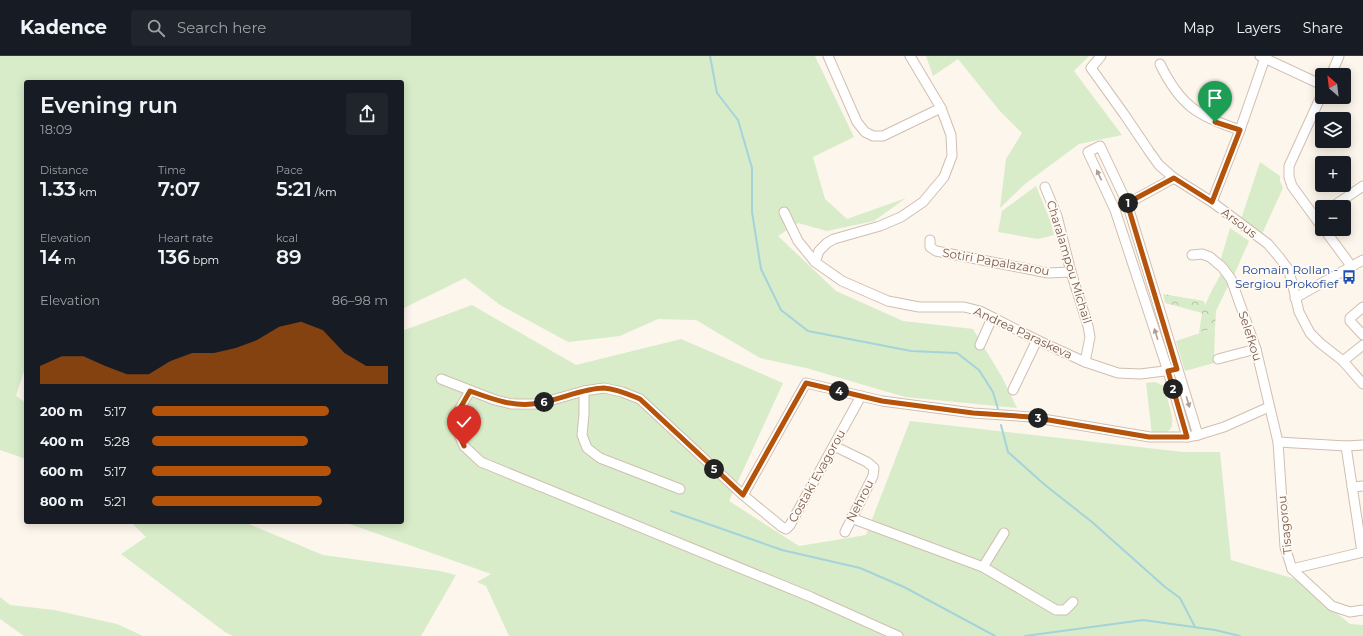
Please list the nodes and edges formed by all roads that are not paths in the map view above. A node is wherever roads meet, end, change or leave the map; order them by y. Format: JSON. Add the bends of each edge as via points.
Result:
{"nodes":[{"id":1,"x":828,"y":56,"type":"edge"},
{"id":2,"x":910,"y":56,"type":"edge"},
{"id":3,"x":1101,"y":56,"type":"edge"},
{"id":4,"x":1339,"y":56,"type":"edge"},
{"id":5,"x":1262,"y":57,"type":"edge"},
{"id":6,"x":1276,"y":59,"type":"edge"},
{"id":7,"x":1160,"y":64,"type":"dead end"},
{"id":8,"x":1334,"y":68,"type":"edge"},
{"id":9,"x":1315,"y":80,"type":"edge"},
{"id":10,"x":1317,"y":104,"type":"edge"},
{"id":11,"x":942,"y":108,"type":"junction"},
{"id":12,"x":1240,"y":130,"type":"junction"},
{"id":13,"x":1174,"y":178,"type":"junction"},
{"id":14,"x":1363,"y":186,"type":"edge"},
{"id":15,"x":1045,"y":187,"type":"dead end"},
{"id":16,"x":1342,"y":200,"type":"edge"},
{"id":17,"x":1212,"y":202,"type":"junction"},
{"id":18,"x":1127,"y":203,"type":"junction"},
{"id":19,"x":1115,"y":210,"type":"junction"},
{"id":20,"x":784,"y":212,"type":"dead end"},
{"id":21,"x":1315,"y":212,"type":"edge"},
{"id":22,"x":1329,"y":236,"type":"edge"},
{"id":23,"x":930,"y":240,"type":"dead end"},
{"id":24,"x":1192,"y":255,"type":"dead end"},
{"id":25,"x":1363,"y":260,"type":"edge"},
{"id":26,"x":815,"y":262,"type":"junction"},
{"id":27,"x":1352,"y":267,"type":"junction"},
{"id":28,"x":1071,"y":272,"type":"junction"},
{"id":29,"x":1296,"y":298,"type":"junction"},
{"id":30,"x":1363,"y":307,"type":"edge"},
{"id":31,"x":992,"y":318,"type":"junction"},
{"id":32,"x":1363,"y":335,"type":"edge"},
{"id":33,"x":1037,"y":340,"type":"junction"},
{"id":34,"x":980,"y":344,"type":"dead end"},
{"id":35,"x":1363,"y":345,"type":"edge"},
{"id":36,"x":1256,"y":348,"type":"junction"},
{"id":37,"x":1218,"y":359,"type":"dead end"},
{"id":38,"x":1085,"y":362,"type":"junction"},
{"id":39,"x":1343,"y":362,"type":"junction"},
{"id":40,"x":1177,"y":369,"type":"junction"},
{"id":41,"x":1168,"y":371,"type":"junction"},
{"id":42,"x":441,"y":379,"type":"dead end"},
{"id":43,"x":1363,"y":384,"type":"edge"},
{"id":44,"x":1013,"y":390,"type":"dead end"},
{"id":45,"x":470,"y":391,"type":"junction"},
{"id":46,"x":584,"y":391,"type":"junction"},
{"id":47,"x":861,"y":396,"type":"junction"},
{"id":48,"x":1269,"y":407,"type":"junction"},
{"id":49,"x":1198,"y":436,"type":"junction"},
{"id":50,"x":1187,"y":437,"type":"junction"},
{"id":51,"x":1278,"y":442,"type":"junction"},
{"id":52,"x":1363,"y":445,"type":"edge"},
{"id":53,"x":834,"y":446,"type":"junction"},
{"id":54,"x":1346,"y":446,"type":"junction"},
{"id":55,"x":1363,"y":486,"type":"edge"},
{"id":56,"x":1352,"y":487,"type":"junction"},
{"id":57,"x":680,"y":489,"type":"dead end"},
{"id":58,"x":743,"y":495,"type":"junction"},
{"id":59,"x":851,"y":518,"type":"junction"},
{"id":60,"x":845,"y":532,"type":"dead end"},
{"id":61,"x":1004,"y":533,"type":"dead end"},
{"id":62,"x":1363,"y":552,"type":"edge"},
{"id":63,"x":983,"y":567,"type":"junction"},
{"id":64,"x":1292,"y":569,"type":"junction"},
{"id":65,"x":1073,"y":602,"type":"dead end"},
{"id":66,"x":1363,"y":610,"type":"edge"},
{"id":67,"x":898,"y":636,"type":"edge"}],
"edges":[{"from":1,"to":11,"type":"street","via":[[857,122],[865,132],[873,136],[883,136]]},
{"from":2,"to":11,"type":"street"},
{"from":3,"to":13,"type":"street","name":"Arsous","via":[[1091,68],[1148,151]]},
{"from":4,"to":8,"type":"street"},
{"from":5,"to":6,"type":"street"},
{"from":5,"to":12,"type":"street"},
{"from":6,"to":9,"type":"street"},
{"from":7,"to":12,"type":"street","via":[[1175,91],[1186,103],[1215,122]]},
{"from":10,"to":21,"type":"street","via":[[1289,166],[1292,186]]},
{"from":11,"to":26,"type":"street","via":[[950,135],[952,156],[940,182],[923,202],[901,217],[827,243],[819,251]]},
{"from":12,"to":17,"type":"street"},
{"from":13,"to":17,"type":"street","name":"Arsous"},
{"from":13,"to":18,"type":"street"},
{"from":14,"to":16,"type":"street"},
{"from":15,"to":28,"type":"street","name":"Charalampou Michail","via":[[1057,216]]},
{"from":17,"to":29,"type":"street","name":"Arsous","via":[[1272,248],[1288,269]]},
{"from":18,"to":19,"type":"street"},
{"from":19,"to":18,"type":"street","one_way":true,"via":[[1088,152],[1100,146]]},
{"from":18,"to":40,"type":"street"},
{"from":41,"to":19,"type":"street","one_way":true},
{"from":20,"to":26,"type":"street","name":"Andrea Paraskeva","via":[[798,241]]},
{"from":22,"to":27,"type":"street"},
{"from":23,"to":28,"type":"street","name":"Sotiri Papalazarou","via":[[930,247],[936,251],[1048,273]]},
{"from":24,"to":36,"type":"street","name":"Selefkou","via":[[1202,254],[1210,257],[1231,279]]},
{"from":25,"to":27,"type":"street"},
{"from":26,"to":31,"type":"street","name":"Andrea Paraskeva","via":[[842,281],[888,301],[919,307],[964,306]]},
{"from":27,"to":29,"type":"street"},
{"from":28,"to":38,"type":"street","name":"Charalampou Michail","via":[[1090,337]]},
{"from":29,"to":39,"type":"street","name":"Arsous","via":[[1299,312],[1310,333]]},
{"from":30,"to":32,"type":"street","via":[[1350,318],[1350,321]]},
{"from":31,"to":33,"type":"street","name":"Andrea Paraskeva"},
{"from":31,"to":34,"type":"street"},
{"from":33,"to":38,"type":"street","name":"Andrea Paraskeva"},
{"from":33,"to":44,"type":"street"},
{"from":35,"to":39,"type":"street"},
{"from":36,"to":37,"type":"street"},
{"from":36,"to":48,"type":"street","name":"Selefkou"},
{"from":38,"to":41,"type":"street","name":"Andrea Paraskeva","via":[[1118,373]]},
{"from":39,"to":43,"type":"street","name":"Arsous"},
{"from":40,"to":41,"type":"street","name":"Andrea Paraskeva"},
{"from":40,"to":49,"type":"street","one_way":true},
{"from":41,"to":50,"type":"street"},
{"from":42,"to":45,"type":"street"},
{"from":45,"to":46,"type":"street","via":[[511,404],[538,404]]},
{"from":45,"to":67,"type":"street","via":[[459,410],[457,430],[464,446],[480,462]]},
{"from":46,"to":57,"type":"street","via":[[582,435],[587,448],[600,458]]},
{"from":46,"to":58,"type":"street","via":[[604,388],[640,399]]},
{"from":47,"to":50,"type":"street","via":[[973,413],[1031,417],[1149,437]]},
{"from":47,"to":53,"type":"street","name":"Costaki Evagorou"},
{"from":47,"to":58,"type":"street","via":[[806,383]]},
{"from":48,"to":49,"type":"street"},
{"from":48,"to":51,"type":"street","name":"Selefkou"},
{"from":49,"to":50,"type":"street"},
{"from":51,"to":54,"type":"street"},
{"from":51,"to":64,"type":"street","name":"Tisagorou","via":[[1285,546]]},
{"from":52,"to":54,"type":"street"},
{"from":53,"to":58,"type":"street","name":"Costaki Evagorou","via":[[786,529]]},
{"from":53,"to":59,"type":"street","name":"Nehrou","via":[[874,468],[873,476]]},
{"from":54,"to":56,"type":"street"},
{"from":55,"to":56,"type":"street"},
{"from":56,"to":62,"type":"street"},
{"from":59,"to":60,"type":"street","name":"Nehrou"},
{"from":59,"to":63,"type":"street"},
{"from":61,"to":63,"type":"street"},
{"from":62,"to":64,"type":"street"},
{"from":63,"to":65,"type":"street","via":[[1056,610],[1064,610]]},
{"from":64,"to":66,"type":"street","name":"Tisagorou","via":[[1332,606],[1350,612]]}]}
